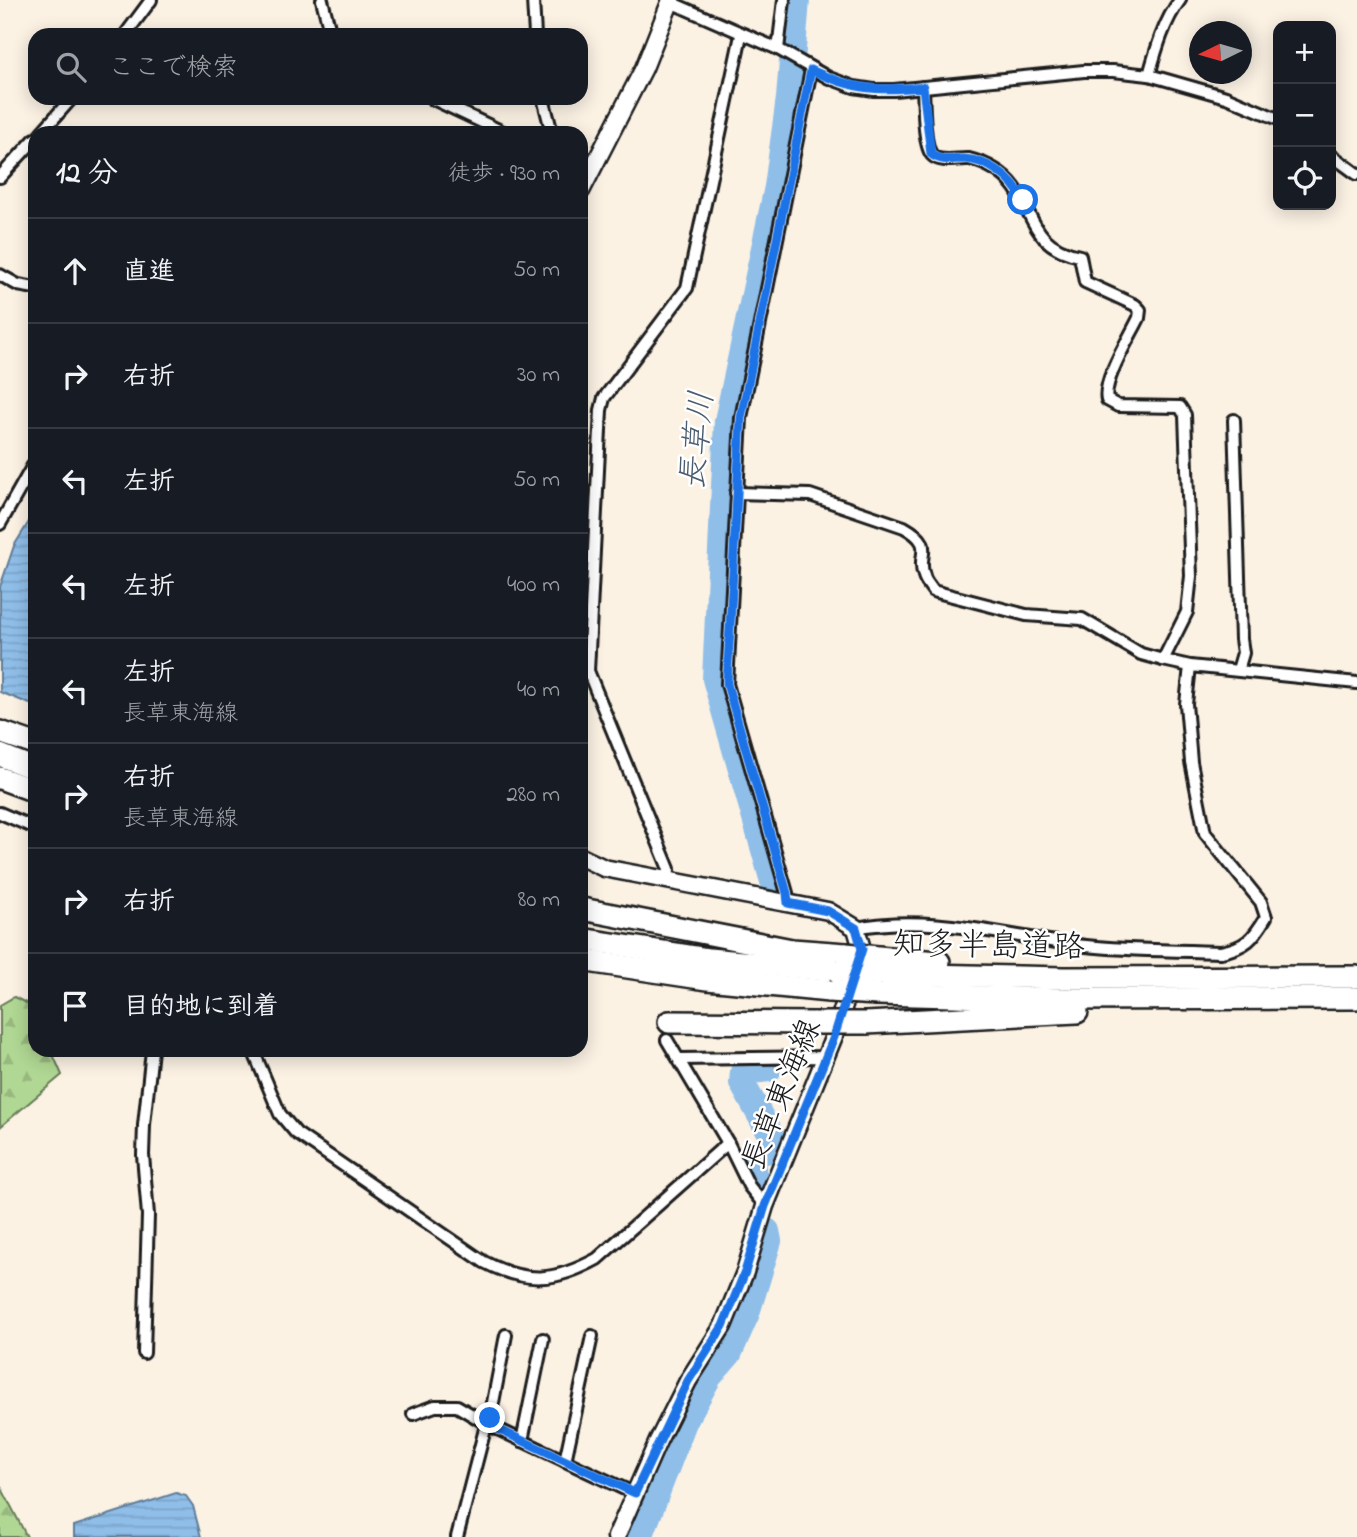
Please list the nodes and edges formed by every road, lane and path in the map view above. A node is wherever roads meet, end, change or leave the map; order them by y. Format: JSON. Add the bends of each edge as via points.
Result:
{"nodes":[{"id":1,"x":151,"y":0,"type":"edge"},
{"id":2,"x":322,"y":0,"type":"edge"},
{"id":3,"x":533,"y":0,"type":"edge"},
{"id":4,"x":784,"y":0,"type":"edge"},
{"id":5,"x":1180,"y":0,"type":"edge"},
{"id":6,"x":670,"y":1,"type":"edge"},
{"id":7,"x":130,"y":28,"type":"edge"},
{"id":8,"x":329,"y":28,"type":"edge"},
{"id":9,"x":535,"y":28,"type":"edge"},
{"id":10,"x":741,"y":35,"type":"junction"},
{"id":11,"x":778,"y":49,"type":"junction"},
{"id":12,"x":811,"y":70,"type":"junction"},
{"id":13,"x":1149,"y":75,"type":"junction"},
{"id":14,"x":923,"y":87,"type":"junction"},
{"id":15,"x":66,"y":105,"type":"edge"},
{"id":16,"x":446,"y":105,"type":"edge"},
{"id":17,"x":545,"y":105,"type":"edge"},
{"id":18,"x":1273,"y":117,"type":"edge"},
{"id":19,"x":47,"y":126,"type":"edge"},
{"id":20,"x":490,"y":126,"type":"edge"},
{"id":21,"x":550,"y":126,"type":"edge"},
{"id":22,"x":28,"y":147,"type":"edge"},
{"id":23,"x":1336,"y":159,"type":"edge"},
{"id":24,"x":1357,"y":174,"type":"edge"},
{"id":25,"x":588,"y":176,"type":"edge"},
{"id":26,"x":0,"y":177,"type":"edge"},
{"id":27,"x":0,"y":275,"type":"edge"},
{"id":28,"x":28,"y":287,"type":"edge"},
{"id":29,"x":1234,"y":420,"type":"dead end"},
{"id":30,"x":28,"y":474,"type":"edge"},
{"id":31,"x":736,"y":494,"type":"junction"},
{"id":32,"x":0,"y":524,"type":"edge"},
{"id":33,"x":1163,"y":660,"type":"junction"},
{"id":34,"x":1190,"y":666,"type":"junction"},
{"id":35,"x":1238,"y":670,"type":"junction"},
{"id":36,"x":1357,"y":683,"type":"edge"},
{"id":37,"x":0,"y":732,"type":"edge"},
{"id":38,"x":28,"y":742,"type":"edge"},
{"id":39,"x":0,"y":755,"type":"edge"},
{"id":40,"x":28,"y":766,"type":"edge"},
{"id":41,"x":0,"y":778,"type":"edge"},
{"id":42,"x":28,"y":788,"type":"edge"},
{"id":43,"x":0,"y":793,"type":"edge"},
{"id":44,"x":28,"y":803,"type":"edge"},
{"id":45,"x":0,"y":813,"type":"edge"},
{"id":46,"x":28,"y":825,"type":"edge"},
{"id":47,"x":588,"y":860,"type":"edge"},
{"id":48,"x":668,"y":880,"type":"junction"},
{"id":49,"x":788,"y":903,"type":"junction"},
{"id":50,"x":588,"y":910,"type":"edge"},
{"id":51,"x":856,"y":928,"type":"junction"},
{"id":52,"x":588,"y":940,"type":"edge"},
{"id":53,"x":588,"y":961,"type":"edge"},
{"id":54,"x":837,"y":972,"type":"junction"},
{"id":55,"x":883,"y":975,"type":"junction"},
{"id":56,"x":1357,"y":977,"type":"edge"},
{"id":57,"x":1357,"y":998,"type":"edge"},
{"id":58,"x":1183,"y":999,"type":"junction"},
{"id":59,"x":668,"y":1031,"type":"joint"},
{"id":60,"x":151,"y":1057,"type":"edge"},
{"id":61,"x":256,"y":1057,"type":"edge"},
{"id":62,"x":827,"y":1057,"type":"junction"},
{"id":63,"x":679,"y":1059,"type":"junction"},
{"id":64,"x":728,"y":1143,"type":"junction"},
{"id":65,"x":765,"y":1206,"type":"junction"},
{"id":66,"x":506,"y":1335,"type":"dead end"},
{"id":67,"x":592,"y":1336,"type":"dead end"},
{"id":68,"x":543,"y":1339,"type":"dead end"},
{"id":69,"x":144,"y":1353,"type":"dead end"},
{"id":70,"x":413,"y":1414,"type":"dead end"},
{"id":71,"x":487,"y":1424,"type":"junction"},
{"id":72,"x":522,"y":1441,"type":"junction"},
{"id":73,"x":565,"y":1461,"type":"junction"},
{"id":74,"x":635,"y":1493,"type":"junction"},
{"id":75,"x":457,"y":1537,"type":"edge"},
{"id":76,"x":616,"y":1537,"type":"edge"}],
"edges":[{"from":1,"to":7,"type":"street"},
{"from":2,"to":8,"type":"street"},
{"from":3,"to":9,"type":"street"},
{"from":4,"to":11,"type":"street"},
{"from":5,"to":13,"type":"street"},
{"from":6,"to":10,"type":"street"},
{"from":6,"to":25,"type":"main road","via":[[644,68]]},
{"from":10,"to":11,"type":"street"},
{"from":10,"to":48,"type":"street","via":[[687,288],[604,398],[601,410],[588,671],[669,869]]},
{"from":11,"to":12,"type":"street"},
{"from":12,"to":14,"type":"street","via":[[854,87]]},
{"from":12,"to":31,"type":"street","via":[[741,418]]},
{"from":13,"to":14,"type":"street","via":[[1084,71]]},
{"from":13,"to":18,"type":"street","via":[[1226,97]]},
{"from":14,"to":33,"type":"street","via":[[931,154],[996,169],[1018,191],[1039,234],[1080,256],[1085,282],[1140,310],[1112,373],[1107,400],[1118,406],[1180,407],[1185,415],[1190,602]]},
{"from":15,"to":19,"type":"street"},
{"from":16,"to":20,"type":"street"},
{"from":17,"to":21,"type":"street"},
{"from":22,"to":26,"type":"street"},
{"from":23,"to":24,"type":"street"},
{"from":27,"to":28,"type":"street"},
{"from":29,"to":35,"type":"street","via":[[1243,653]]},
{"from":30,"to":32,"type":"street"},
{"from":31,"to":33,"type":"street","via":[[810,495],[904,527],[915,533],[924,547],[922,574],[933,591],[1026,615],[1082,619],[1141,654]]},
{"from":31,"to":49,"type":"street","via":[[727,684]]},
{"from":33,"to":34,"type":"street"},
{"from":34,"to":35,"type":"street"},
{"from":34,"to":51,"type":"street","via":[[1186,704],[1191,762],[1205,833],[1261,902],[1266,917],[1239,948],[1221,952],[1088,947],[924,923]]},
{"from":35,"to":36,"type":"street"},
{"from":37,"to":38,"type":"highway"},
{"from":39,"to":40,"type":"highway"},
{"from":41,"to":42,"type":"highway"},
{"from":43,"to":44,"type":"highway"},
{"from":45,"to":46,"type":"street"},
{"from":47,"to":48,"type":"main road","via":[[604,868]]},
{"from":48,"to":49,"type":"main road"},
{"from":49,"to":51,"type":"main road","via":[[828,911]]},
{"from":50,"to":54,"type":"highway","via":[[792,950]]},
{"from":51,"to":62,"type":"main road","name":"長草東海線","via":[[862,949]]},
{"from":52,"to":54,"type":"highway","name":"知多半島道路"},
{"from":53,"to":54,"type":"highway","name":"知多半島道路","via":[[707,979]]},
{"from":54,"to":55,"type":"highway","name":"知多半島道路","bridge":true},
{"from":54,"to":55,"type":"highway","bridge":true},
{"from":55,"to":56,"type":"highway"},
{"from":55,"to":58,"type":"highway","name":"知多半島道路","via":[[1065,999]]},
{"from":57,"to":58,"type":"highway","name":"知多半島道路"},
{"from":58,"to":59,"type":"highway","bridge":true,"via":[[1119,1010]]},
{"from":59,"to":63,"type":"street"},
{"from":60,"to":69,"type":"street","via":[[143,1145],[148,1215]]},
{"from":61,"to":64,"type":"street","via":[[281,1114],[296,1133],[508,1274],[559,1276],[597,1259]]},
{"from":62,"to":63,"type":"street"},
{"from":62,"to":65,"type":"main road","name":"長草東海線"},
{"from":63,"to":64,"type":"street"},
{"from":64,"to":65,"type":"street","via":[[749,1186]]},
{"from":65,"to":74,"type":"main road","name":"長草東海線","via":[[723,1326],[688,1381]]},
{"from":66,"to":71,"type":"street"},
{"from":67,"to":73,"type":"street"},
{"from":68,"to":72,"type":"street"},
{"from":70,"to":71,"type":"street","via":[[435,1406],[457,1406]]},
{"from":71,"to":72,"type":"street"},
{"from":71,"to":75,"type":"street"},
{"from":72,"to":73,"type":"street"},
{"from":73,"to":74,"type":"street"},
{"from":74,"to":76,"type":"main road","name":"長草東海線"}]}
